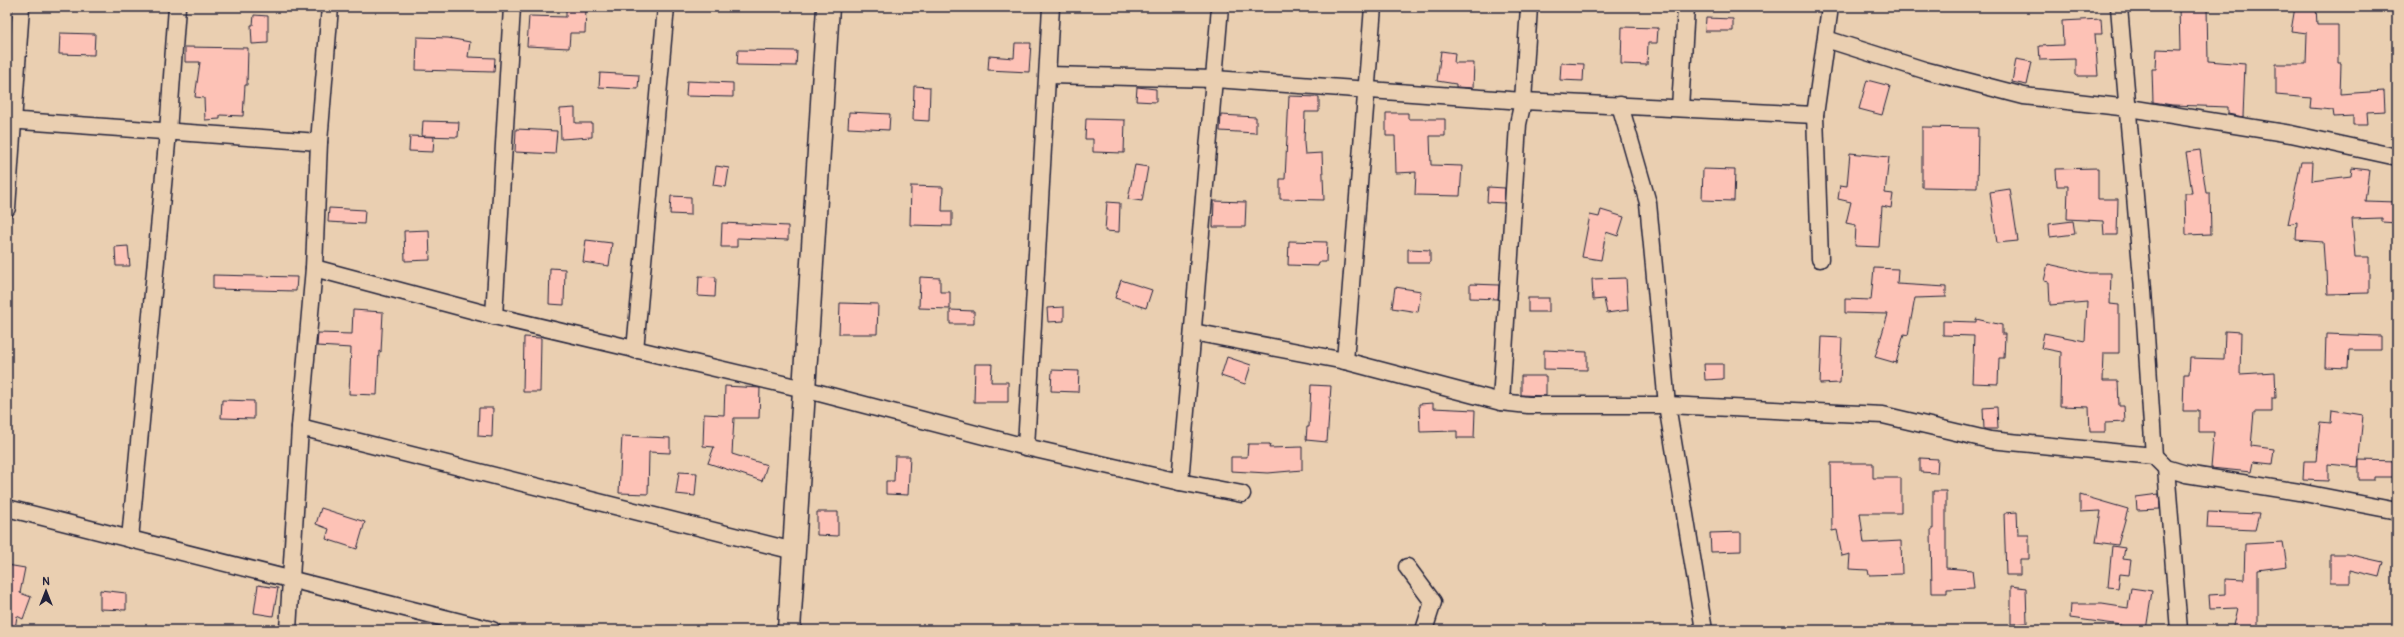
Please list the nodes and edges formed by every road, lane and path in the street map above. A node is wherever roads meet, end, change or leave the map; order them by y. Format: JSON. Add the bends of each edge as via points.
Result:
{"nodes":[{"id":1,"x":21,"y":7,"type":"edge"},
{"id":2,"x":177,"y":7,"type":"edge"},
{"id":3,"x":330,"y":7,"type":"edge"},
{"id":4,"x":512,"y":7,"type":"edge"},
{"id":5,"x":666,"y":7,"type":"edge"},
{"id":6,"x":828,"y":7,"type":"edge"},
{"id":7,"x":1051,"y":7,"type":"edge"},
{"id":8,"x":1220,"y":7,"type":"edge"},
{"id":9,"x":1373,"y":7,"type":"edge"},
{"id":10,"x":1530,"y":7,"type":"edge"},
{"id":11,"x":1686,"y":7,"type":"edge"},
{"id":12,"x":1830,"y":7,"type":"edge"},
{"id":13,"x":2119,"y":7,"type":"edge"},
{"id":14,"x":1826,"y":39,"type":"junction"},
{"id":15,"x":1048,"y":75,"type":"junction"},
{"id":16,"x":1215,"y":79,"type":"junction"},
{"id":17,"x":1367,"y":90,"type":"junction"},
{"id":18,"x":1524,"y":101,"type":"junction"},
{"id":19,"x":1620,"y":105,"type":"junction"},
{"id":20,"x":1680,"y":108,"type":"junction"},
{"id":21,"x":2129,"y":108,"type":"junction"},
{"id":22,"x":1815,"y":115,"type":"junction"},
{"id":23,"x":10,"y":120,"type":"edge"},
{"id":24,"x":168,"y":132,"type":"junction"},
{"id":25,"x":319,"y":142,"type":"junction"},
{"id":26,"x":2397,"y":157,"type":"edge"},
{"id":27,"x":7,"y":208,"type":"edge"},
{"id":28,"x":1820,"y":259,"type":"dead end"},
{"id":29,"x":314,"y":268,"type":"junction"},
{"id":30,"x":494,"y":316,"type":"junction"},
{"id":31,"x":1193,"y":332,"type":"junction"},
{"id":32,"x":635,"y":350,"type":"junction"},
{"id":33,"x":1345,"y":361,"type":"junction"},
{"id":34,"x":804,"y":389,"type":"junction"},
{"id":35,"x":1501,"y":402,"type":"junction"},
{"id":36,"x":1667,"y":405,"type":"junction"},
{"id":37,"x":300,"y":427,"type":"junction"},
{"id":38,"x":1026,"y":447,"type":"junction"},
{"id":39,"x":2154,"y":456,"type":"junction"},
{"id":40,"x":2166,"y":468,"type":"junction"},
{"id":41,"x":1180,"y":482,"type":"junction"},
{"id":42,"x":1242,"y":494,"type":"dead end"},
{"id":43,"x":7,"y":508,"type":"edge"},
{"id":44,"x":2397,"y":511,"type":"edge"},
{"id":45,"x":130,"y":539,"type":"junction"},
{"id":46,"x":794,"y":551,"type":"junction"},
{"id":47,"x":1406,"y":567,"type":"dead end"},
{"id":48,"x":292,"y":579,"type":"junction"},
{"id":49,"x":288,"y":630,"type":"edge"},
{"id":50,"x":492,"y":630,"type":"edge"},
{"id":51,"x":789,"y":630,"type":"edge"},
{"id":52,"x":1424,"y":630,"type":"edge"},
{"id":53,"x":1704,"y":630,"type":"edge"},
{"id":54,"x":2179,"y":630,"type":"edge"}],
"edges":[{"from":1,"to":23,"type":"street"},
{"from":2,"to":24,"type":"street"},
{"from":3,"to":25,"type":"street"},
{"from":4,"to":30,"type":"street"},
{"from":5,"to":32,"type":"street"},
{"from":6,"to":34,"type":"street"},
{"from":7,"to":15,"type":"street"},
{"from":8,"to":16,"type":"street"},
{"from":9,"to":17,"type":"street"},
{"from":10,"to":18,"type":"street"},
{"from":11,"to":20,"type":"street"},
{"from":12,"to":14,"type":"street"},
{"from":13,"to":21,"type":"street"},
{"from":14,"to":21,"type":"street","via":[[1924,70],[2024,96]]},
{"from":14,"to":22,"type":"street"},
{"from":15,"to":16,"type":"street"},
{"from":15,"to":38,"type":"street"},
{"from":16,"to":17,"type":"street"},
{"from":16,"to":31,"type":"street"},
{"from":17,"to":18,"type":"street"},
{"from":17,"to":33,"type":"street"},
{"from":18,"to":19,"type":"street"},
{"from":18,"to":35,"type":"street","via":[[1518,124]]},
{"from":19,"to":20,"type":"street"},
{"from":19,"to":36,"type":"street","via":[[1648,203]]},
{"from":20,"to":22,"type":"street"},
{"from":21,"to":26,"type":"street","via":[[2291,134]]},
{"from":21,"to":39,"type":"street"},
{"from":22,"to":28,"type":"street"},
{"from":23,"to":24,"type":"street"},
{"from":23,"to":27,"type":"street"},
{"from":24,"to":25,"type":"street"},
{"from":24,"to":45,"type":"street"},
{"from":25,"to":29,"type":"street"},
{"from":29,"to":30,"type":"street"},
{"from":29,"to":37,"type":"street"},
{"from":30,"to":32,"type":"street"},
{"from":31,"to":33,"type":"street"},
{"from":31,"to":41,"type":"street"},
{"from":32,"to":34,"type":"street"},
{"from":33,"to":35,"type":"street"},
{"from":34,"to":38,"type":"street"},
{"from":34,"to":46,"type":"street"},
{"from":35,"to":36,"type":"street","via":[[1528,405]]},
{"from":36,"to":39,"type":"street","via":[[1883,415],[1990,440]]},
{"from":36,"to":53,"type":"street"},
{"from":37,"to":46,"type":"street"},
{"from":37,"to":48,"type":"street"},
{"from":38,"to":41,"type":"street"},
{"from":39,"to":40,"type":"street"},
{"from":40,"to":44,"type":"street","via":[[2186,474]]},
{"from":40,"to":54,"type":"street"},
{"from":41,"to":42,"type":"street"},
{"from":43,"to":45,"type":"street"},
{"from":45,"to":48,"type":"street"},
{"from":46,"to":51,"type":"street"},
{"from":47,"to":52,"type":"street","via":[[1433,602]]},
{"from":48,"to":49,"type":"street"},
{"from":48,"to":50,"type":"street"}]}
